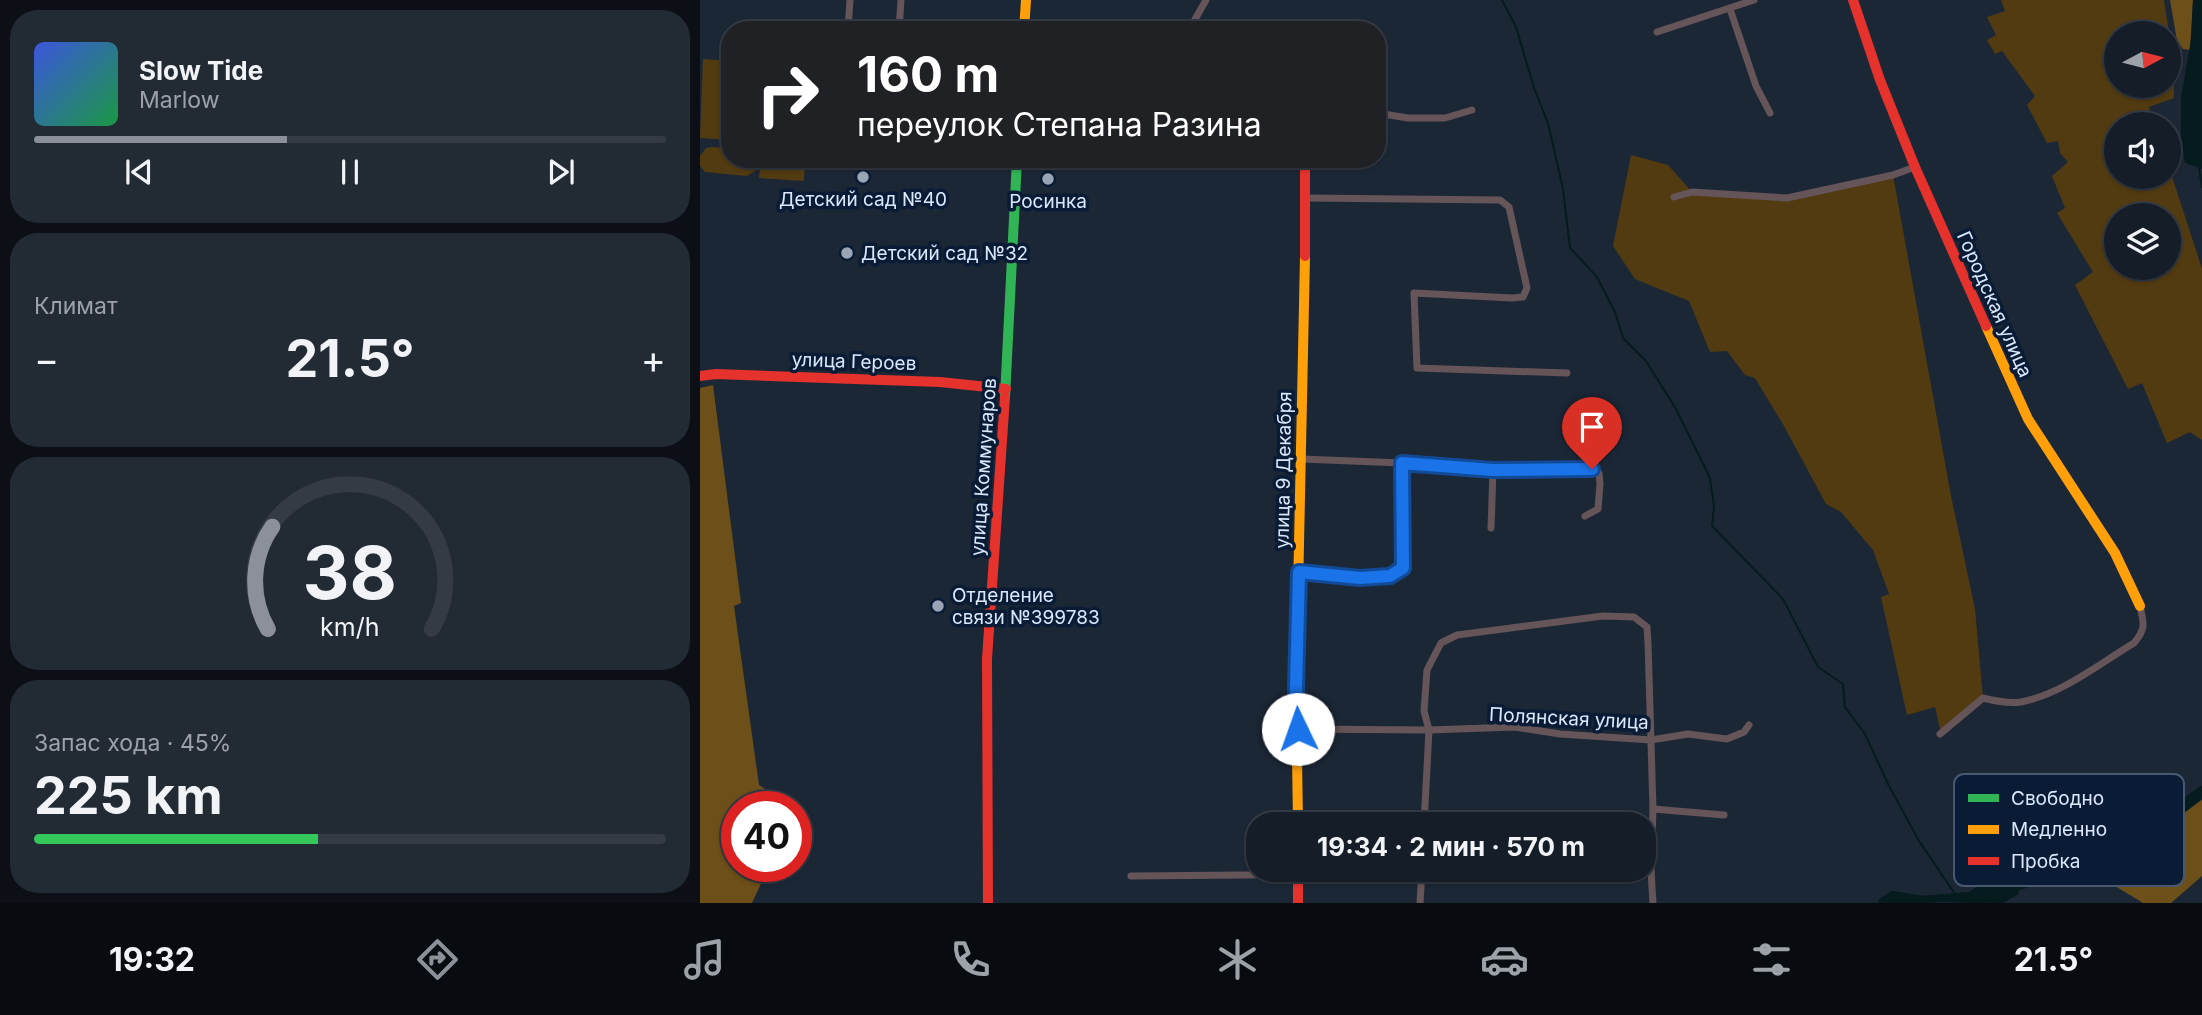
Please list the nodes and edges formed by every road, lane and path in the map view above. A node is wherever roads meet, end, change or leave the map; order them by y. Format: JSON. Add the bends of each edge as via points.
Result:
{"nodes":[{"id":1,"x":850,"y":0,"type":"edge"},
{"id":2,"x":901,"y":0,"type":"edge"},
{"id":3,"x":1026,"y":0,"type":"edge"},
{"id":4,"x":1206,"y":0,"type":"edge"},
{"id":5,"x":1754,"y":0,"type":"edge"},
{"id":6,"x":1853,"y":0,"type":"edge"},
{"id":7,"x":1730,"y":9,"type":"junction"},
{"id":8,"x":849,"y":21,"type":"edge"},
{"id":9,"x":900,"y":21,"type":"edge"},
{"id":10,"x":1025,"y":21,"type":"edge"},
{"id":11,"x":1194,"y":21,"type":"edge"},
{"id":12,"x":1657,"y":32,"type":"dead end"},
{"id":13,"x":1472,"y":110,"type":"dead end"},
{"id":14,"x":1770,"y":113,"type":"dead end"},
{"id":15,"x":1386,"y":114,"type":"edge"},
{"id":16,"x":1915,"y":167,"type":"junction"},
{"id":17,"x":1017,"y":168,"type":"edge"},
{"id":18,"x":1305,"y":168,"type":"edge"},
{"id":19,"x":1674,"y":197,"type":"dead end"},
{"id":20,"x":1306,"y":198,"type":"junction"},
{"id":21,"x":1567,"y":373,"type":"dead end"},
{"id":22,"x":700,"y":376,"type":"edge"},
{"id":23,"x":1006,"y":389,"type":"junction"},
{"id":24,"x":1301,"y":459,"type":"junction"},
{"id":25,"x":1402,"y":463,"type":"junction"},
{"id":26,"x":1493,"y":470,"type":"junction"},
{"id":27,"x":1585,"y":516,"type":"dead end"},
{"id":28,"x":1491,"y":528,"type":"dead end"},
{"id":29,"x":1299,"y":572,"type":"junction"},
{"id":30,"x":2140,"y":606,"type":"joint"},
{"id":31,"x":1749,"y":725,"type":"dead end"},
{"id":32,"x":1298,"y":729,"type":"junction"},
{"id":33,"x":1429,"y":730,"type":"junction"},
{"id":34,"x":1941,"y":734,"type":"dead end"},
{"id":35,"x":1651,"y":740,"type":"junction"},
{"id":36,"x":1653,"y":809,"type":"junction"},
{"id":37,"x":1298,"y":812,"type":"edge"},
{"id":38,"x":1425,"y":812,"type":"edge"},
{"id":39,"x":1653,"y":812,"type":"edge"},
{"id":40,"x":1724,"y":815,"type":"dead end"},
{"id":41,"x":1246,"y":873,"type":"edge"},
{"id":42,"x":1131,"y":876,"type":"dead end"},
{"id":43,"x":1298,"y":882,"type":"edge"},
{"id":44,"x":1421,"y":882,"type":"edge"},
{"id":45,"x":1652,"y":882,"type":"edge"},
{"id":46,"x":988,"y":903,"type":"edge"},
{"id":47,"x":1298,"y":903,"type":"edge"},
{"id":48,"x":1420,"y":903,"type":"edge"},
{"id":49,"x":1653,"y":903,"type":"edge"}],
"edges":[{"from":1,"to":8,"type":"street"},
{"from":2,"to":9,"type":"street"},
{"from":3,"to":10,"type":"street"},
{"from":4,"to":11,"type":"street"},
{"from":5,"to":7,"type":"street"},
{"from":6,"to":16,"type":"street","name":"Городская улица"},
{"from":7,"to":12,"type":"street"},
{"from":7,"to":14,"type":"street"},
{"from":13,"to":15,"type":"street","via":[[1445,118]]},
{"from":16,"to":19,"type":"street","via":[[1787,198],[1692,192]]},
{"from":16,"to":30,"type":"street","name":"Городская улица","via":[[2028,419],[2115,553]]},
{"from":17,"to":23,"type":"street","name":"улица Коммунаров"},
{"from":18,"to":20,"type":"street","name":"улица 9 Декабря"},
{"from":20,"to":21,"type":"street","via":[[1500,200],[1510,207],[1527,288],[1522,297],[1512,298],[1414,293],[1417,368]]},
{"from":20,"to":24,"type":"street","name":"улица 9 Декабря"},
{"from":22,"to":23,"type":"street","name":"улица Героев","via":[[940,382]]},
{"from":23,"to":46,"type":"street","name":"улица Коммунаров","via":[[987,659]]},
{"from":24,"to":25,"type":"street"},
{"from":24,"to":29,"type":"street","name":"улица 9 Декабря"},
{"from":25,"to":26,"type":"street"},
{"from":25,"to":29,"type":"street","via":[[1403,568],[1390,576],[1360,578]]},
{"from":26,"to":27,"type":"street","via":[[1592,469],[1599,473],[1598,509]]},
{"from":26,"to":28,"type":"street"},
{"from":29,"to":32,"type":"street","name":"улица 9 Декабря"},
{"from":30,"to":34,"type":"street","via":[[2143,633],[2134,643],[2053,692],[2020,702],[1983,698]]},
{"from":31,"to":35,"type":"street","name":"Полянская улица","via":[[1727,739],[1688,734]]},
{"from":32,"to":33,"type":"street","name":"Полянская улица"},
{"from":32,"to":37,"type":"street","name":"улица 9 Декабря"},
{"from":33,"to":35,"type":"street","name":"Полянская улица","via":[[1516,727]]},
{"from":33,"to":35,"type":"street","via":[[1424,711],[1427,670],[1441,643],[1457,635],[1602,616],[1634,617],[1647,627]]},
{"from":33,"to":38,"type":"street"},
{"from":35,"to":36,"type":"street"},
{"from":36,"to":39,"type":"street"},
{"from":36,"to":40,"type":"street"},
{"from":41,"to":42,"type":"street"},
{"from":43,"to":47,"type":"street"},
{"from":44,"to":48,"type":"street"},
{"from":45,"to":49,"type":"street"}]}
